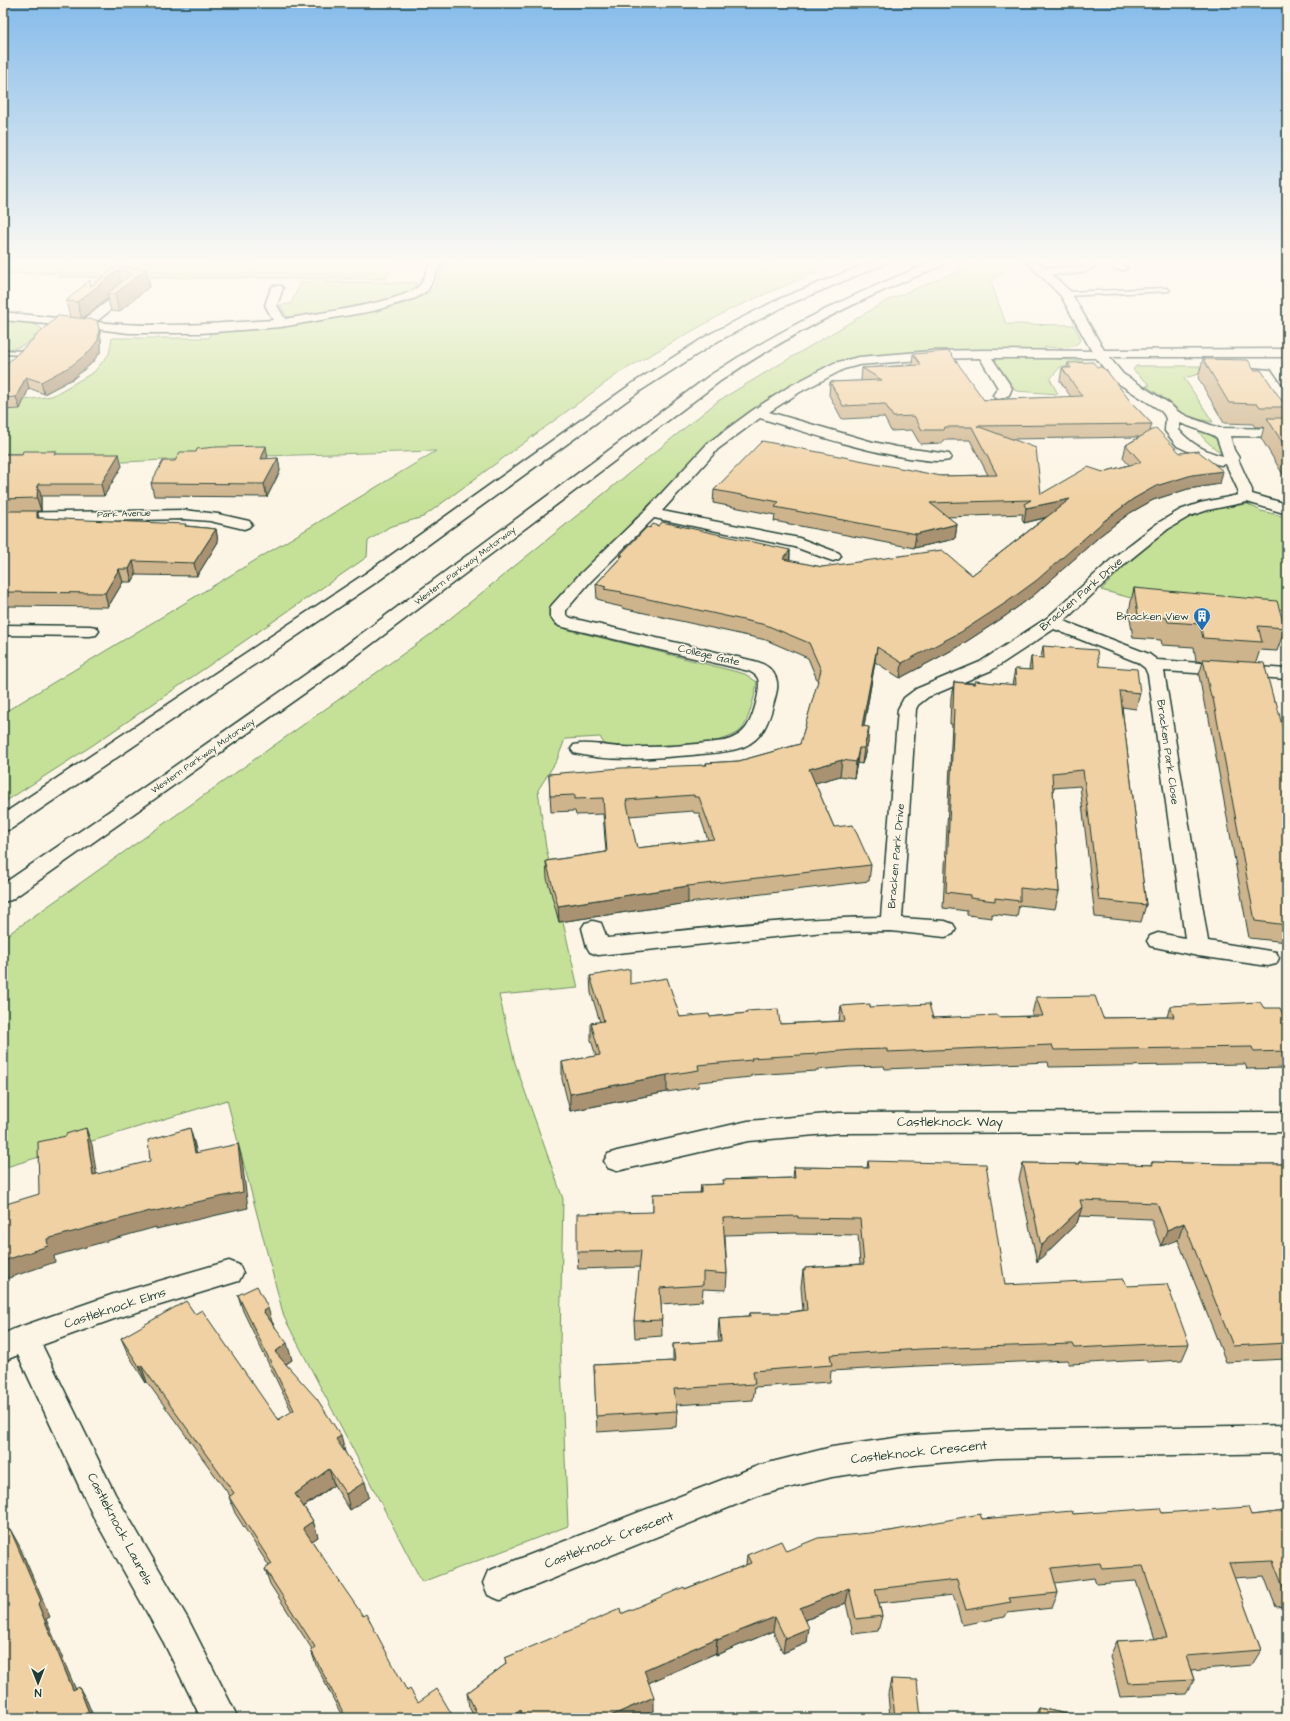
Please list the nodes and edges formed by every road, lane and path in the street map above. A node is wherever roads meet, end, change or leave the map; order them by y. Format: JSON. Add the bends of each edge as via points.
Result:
{"nodes":[{"id":1,"x":35,"y":342,"type":"edge"},
{"id":2,"x":707,"y":342,"type":"edge"},
{"id":3,"x":772,"y":342,"type":"edge"},
{"id":4,"x":1094,"y":342,"type":"edge"},
{"id":5,"x":1116,"y":342,"type":"edge"},
{"id":6,"x":3,"y":352,"type":"edge"},
{"id":7,"x":24,"y":353,"type":"junction"},
{"id":8,"x":1287,"y":353,"type":"edge"},
{"id":9,"x":983,"y":354,"type":"junction"},
{"id":10,"x":1100,"y":354,"type":"junction"},
{"id":11,"x":1148,"y":354,"type":"junction"},
{"id":12,"x":9,"y":366,"type":"edge"},
{"id":13,"x":1246,"y":372,"type":"edge"},
{"id":14,"x":1000,"y":395,"type":"dead end"},
{"id":15,"x":1287,"y":403,"type":"edge"},
{"id":16,"x":758,"y":413,"type":"junction"},
{"id":17,"x":1172,"y":414,"type":"junction"},
{"id":18,"x":1218,"y":432,"type":"junction"},
{"id":19,"x":1287,"y":433,"type":"edge"},
{"id":20,"x":944,"y":457,"type":"dead end"},
{"id":21,"x":1232,"y":458,"type":"junction"},
{"id":22,"x":1245,"y":497,"type":"junction"},
{"id":23,"x":1287,"y":509,"type":"edge"},
{"id":24,"x":651,"y":513,"type":"junction"},
{"id":25,"x":3,"y":518,"type":"edge"},
{"id":26,"x":244,"y":524,"type":"dead end"},
{"id":27,"x":833,"y":556,"type":"dead end"},
{"id":28,"x":1053,"y":622,"type":"junction"},
{"id":29,"x":3,"y":630,"type":"edge"},
{"id":30,"x":90,"y":631,"type":"dead end"},
{"id":31,"x":1153,"y":665,"type":"junction"},
{"id":32,"x":1287,"y":674,"type":"edge"},
{"id":33,"x":581,"y":749,"type":"dead end"},
{"id":34,"x":3,"y":824,"type":"edge"},
{"id":35,"x":3,"y":895,"type":"edge"},
{"id":36,"x":891,"y":924,"type":"junction"},
{"id":37,"x":593,"y":928,"type":"dead end"},
{"id":38,"x":945,"y":928,"type":"dead end"},
{"id":39,"x":1158,"y":941,"type":"dead end"},
{"id":40,"x":1198,"y":948,"type":"junction"},
{"id":41,"x":1268,"y":958,"type":"dead end"},
{"id":42,"x":1287,"y":1122,"type":"edge"},
{"id":43,"x":617,"y":1161,"type":"dead end"},
{"id":44,"x":229,"y":1273,"type":"dead end"},
{"id":45,"x":14,"y":1343,"type":"edge"},
{"id":46,"x":1287,"y":1439,"type":"edge"},
{"id":47,"x":500,"y":1583,"type":"dead end"},
{"id":48,"x":220,"y":1718,"type":"edge"}],
"edges":[{"from":1,"to":7,"type":"street"},
{"from":2,"to":34,"type":"main road","via":[[648,380],[372,577]]},
{"from":3,"to":35,"type":"main road","name":"Western Parkway Motorway","via":[[664,414],[435,589],[264,713]]},
{"from":4,"to":10,"type":"main road"},
{"from":5,"to":11,"type":"main road"},
{"from":6,"to":7,"type":"lane"},
{"from":7,"to":12,"type":"street"},
{"from":8,"to":11,"type":"main road"},
{"from":9,"to":10,"type":"street","name":"College Gate"},
{"from":9,"to":14,"type":"street","via":[[1005,388]]},
{"from":9,"to":16,"type":"street","name":"College Gate","via":[[894,358],[840,366],[795,389]]},
{"from":10,"to":11,"type":"main road"},
{"from":10,"to":17,"type":"street","via":[[1118,377],[1165,406]]},
{"from":13,"to":15,"type":"street","via":[[1266,373]]},
{"from":16,"to":20,"type":"street","via":[[886,450]]},
{"from":16,"to":24,"type":"street","name":"College Gate","via":[[713,446]]},
{"from":17,"to":18,"type":"street"},
{"from":17,"to":21,"type":"street","via":[[1172,431],[1182,443],[1221,461]]},
{"from":18,"to":19,"type":"street"},
{"from":18,"to":21,"type":"street","via":[[1223,436]]},
{"from":21,"to":22,"type":"street","via":[[1245,490]]},
{"from":22,"to":23,"type":"street"},
{"from":22,"to":28,"type":"street","name":"Bracken Park Drive","via":[[1184,513],[1163,526],[1120,560]]},
{"from":24,"to":27,"type":"street","via":[[799,543]]},
{"from":24,"to":33,"type":"street","name":"College Gate","via":[[573,590],[558,609],[558,617],[565,622],[750,665],[766,674],[768,691],[752,732],[733,744],[650,752],[608,753]]},
{"from":25,"to":26,"type":"street","name":"Park Avenue","via":[[200,514]]},
{"from":28,"to":31,"type":"street","via":[[1143,658]]},
{"from":28,"to":36,"type":"street","name":"Bracken Park Drive","via":[[986,666],[922,692],[910,702],[907,708]]},
{"from":29,"to":30,"type":"street"},
{"from":31,"to":32,"type":"street"},
{"from":31,"to":40,"type":"street","name":"Bracken Park Close","via":[[1157,675]]},
{"from":36,"to":37,"type":"street","name":"Bracken Park Drive","via":[[859,923],[785,928],[598,947]]},
{"from":36,"to":38,"type":"street","name":"Bracken Park Drive"},
{"from":39,"to":40,"type":"street"},
{"from":40,"to":41,"type":"street"},
{"from":42,"to":43,"type":"street","name":"Castleknock Way","via":[[838,1123],[748,1131]]},
{"from":44,"to":45,"type":"street","name":"Castleknock Elms","via":[[111,1308]]},
{"from":45,"to":48,"type":"street","name":"Castleknock Laurels","via":[[176,1631]]},
{"from":46,"to":47,"type":"street","name":"Castleknock Crescent","via":[[997,1444],[910,1450],[826,1463],[760,1480]]}]}
